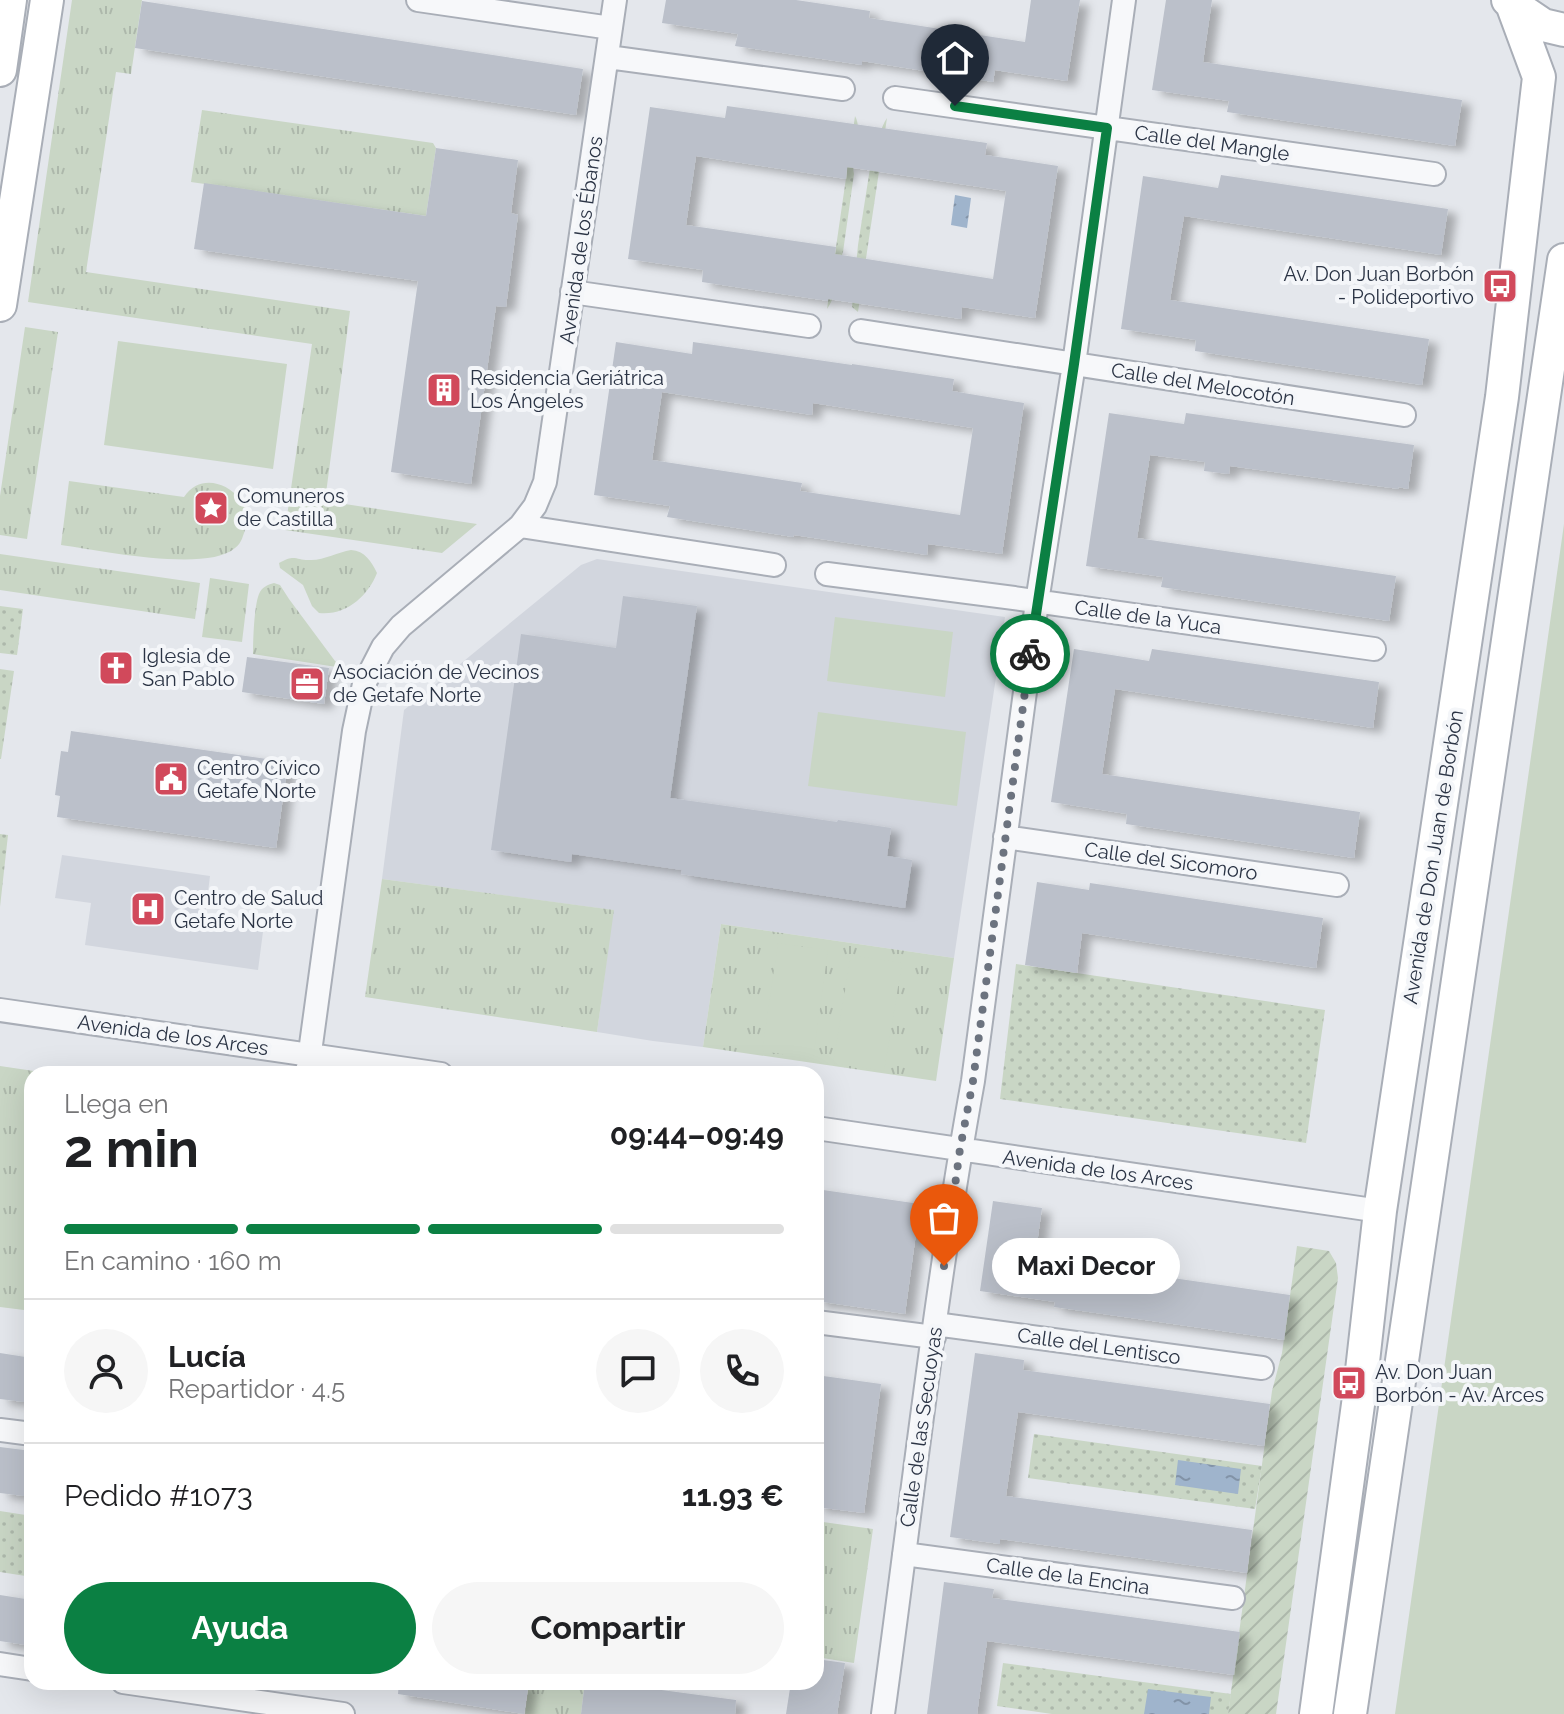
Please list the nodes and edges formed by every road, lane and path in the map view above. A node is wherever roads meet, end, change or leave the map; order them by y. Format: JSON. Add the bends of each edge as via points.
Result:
{"nodes":[{"id":1,"x":10,"y":0,"type":"edge"},
{"id":2,"x":47,"y":0,"type":"edge"},
{"id":3,"x":418,"y":0,"type":"edge"},
{"id":4,"x":615,"y":0,"type":"edge"},
{"id":5,"x":1124,"y":0,"type":"edge"},
{"id":6,"x":1510,"y":2,"type":"edge"},
{"id":7,"x":611,"y":28,"type":"junction"},
{"id":8,"x":1564,"y":30,"type":"edge"},
{"id":9,"x":1,"y":53,"type":"edge"},
{"id":10,"x":608,"y":57,"type":"junction"},
{"id":11,"x":843,"y":89,"type":"dead end"},
{"id":12,"x":895,"y":98,"type":"dead end"},
{"id":13,"x":1107,"y":128,"type":"junction"},
{"id":14,"x":1434,"y":174,"type":"dead end"},
{"id":15,"x":1564,"y":260,"type":"edge"},
{"id":16,"x":572,"y":292,"type":"junction"},
{"id":17,"x":0,"y":305,"type":"edge"},
{"id":18,"x":809,"y":326,"type":"dead end"},
{"id":19,"x":861,"y":331,"type":"dead end"},
{"id":20,"x":1074,"y":364,"type":"junction"},
{"id":21,"x":1404,"y":415,"type":"dead end"},
{"id":22,"x":520,"y":526,"type":"junction"},
{"id":23,"x":774,"y":565,"type":"dead end"},
{"id":24,"x":827,"y":574,"type":"dead end"},
{"id":25,"x":1037,"y":602,"type":"junction"},
{"id":26,"x":1374,"y":649,"type":"dead end"},
{"id":27,"x":1005,"y":837,"type":"junction"},
{"id":28,"x":1337,"y":885,"type":"dead end"},
{"id":29,"x":0,"y":1010,"type":"edge"},
{"id":30,"x":308,"y":1064,"type":"edge"},
{"id":31,"x":335,"y":1066,"type":"edge"},
{"id":32,"x":824,"y":1129,"type":"edge"},
{"id":33,"x":960,"y":1149,"type":"junction"},
{"id":34,"x":1380,"y":1211,"type":"junction"},
{"id":35,"x":824,"y":1323,"type":"edge"},
{"id":36,"x":934,"y":1330,"type":"junction"},
{"id":37,"x":1262,"y":1368,"type":"dead end"},
{"id":38,"x":0,"y":1430,"type":"edge"},
{"id":39,"x":24,"y":1433,"type":"edge"},
{"id":40,"x":904,"y":1554,"type":"junction"},
{"id":41,"x":1233,"y":1598,"type":"dead end"},
{"id":42,"x":0,"y":1664,"type":"edge"},
{"id":43,"x":24,"y":1668,"type":"edge"},
{"id":44,"x":175,"y":1690,"type":"edge"},
{"id":45,"x":220,"y":1697,"type":"edge"},
{"id":46,"x":343,"y":1714,"type":"edge"},
{"id":47,"x":883,"y":1714,"type":"edge"},
{"id":48,"x":1316,"y":1714,"type":"edge"},
{"id":49,"x":1350,"y":1714,"type":"edge"}],
"edges":[{"from":1,"to":9,"type":"street"},
{"from":2,"to":17,"type":"street"},
{"from":3,"to":7,"type":"street"},
{"from":4,"to":7,"type":"street","name":"Avenida de los Ébanos"},
{"from":5,"to":13,"type":"street","name":"Calle de las Secuoyas"},
{"from":6,"to":8,"type":"street","via":[[1543,25]]},
{"from":6,"to":34,"type":"street","name":"Avenida de Don Juan de Borbón","via":[[1539,77],[1502,397]]},
{"from":7,"to":10,"type":"street","name":"Avenida de los Ébanos"},
{"from":10,"to":11,"type":"street"},
{"from":10,"to":16,"type":"street","name":"Avenida de los Ébanos"},
{"from":12,"to":13,"type":"street","name":"Calle del Mangle"},
{"from":13,"to":14,"type":"street","name":"Calle del Mangle"},
{"from":13,"to":20,"type":"street","name":"Calle de las Secuoyas"},
{"from":15,"to":49,"type":"street","name":"Avenida de Don Juan de Borbón"},
{"from":16,"to":18,"type":"street"},
{"from":16,"to":22,"type":"street","name":"Avenida de los Ébanos","via":[[545,482]]},
{"from":19,"to":20,"type":"street","name":"Calle del Melocotón"},
{"from":20,"to":21,"type":"street","name":"Calle del Melocotón"},
{"from":20,"to":25,"type":"street","name":"Calle de las Secuoyas"},
{"from":22,"to":23,"type":"street"},
{"from":22,"to":30,"type":"street","name":"Avenida de los Ébanos","via":[[401,626],[364,684]]},
{"from":24,"to":25,"type":"street","name":"Calle de la Yuca"},
{"from":25,"to":26,"type":"street","name":"Calle de la Yuca"},
{"from":25,"to":27,"type":"street","name":"Calle de las Secuoyas"},
{"from":27,"to":28,"type":"street","name":"Calle del Sicomoro"},
{"from":27,"to":33,"type":"street","name":"Calle de las Secuoyas"},
{"from":29,"to":30,"type":"street","name":"Avenida de los Arces"},
{"from":30,"to":31,"type":"street","name":"Avenida de los Arces"},
{"from":32,"to":33,"type":"street","name":"Avenida de los Arces"},
{"from":33,"to":34,"type":"street","name":"Avenida de los Arces"},
{"from":33,"to":36,"type":"street","name":"Calle de las Secuoyas"},
{"from":34,"to":48,"type":"street","name":"Avenida de Don Juan de Borbón"},
{"from":35,"to":36,"type":"street","name":"Calle del Lentisco"},
{"from":36,"to":37,"type":"street","name":"Calle del Lentisco"},
{"from":36,"to":40,"type":"street","name":"Calle de las Secuoyas"},
{"from":38,"to":39,"type":"street"},
{"from":40,"to":41,"type":"street","name":"Calle de la Encina"},
{"from":40,"to":47,"type":"street","name":"Calle de las Secuoyas"},
{"from":42,"to":43,"type":"street"},
{"from":44,"to":45,"type":"street"},
{"from":45,"to":46,"type":"street"}]}
